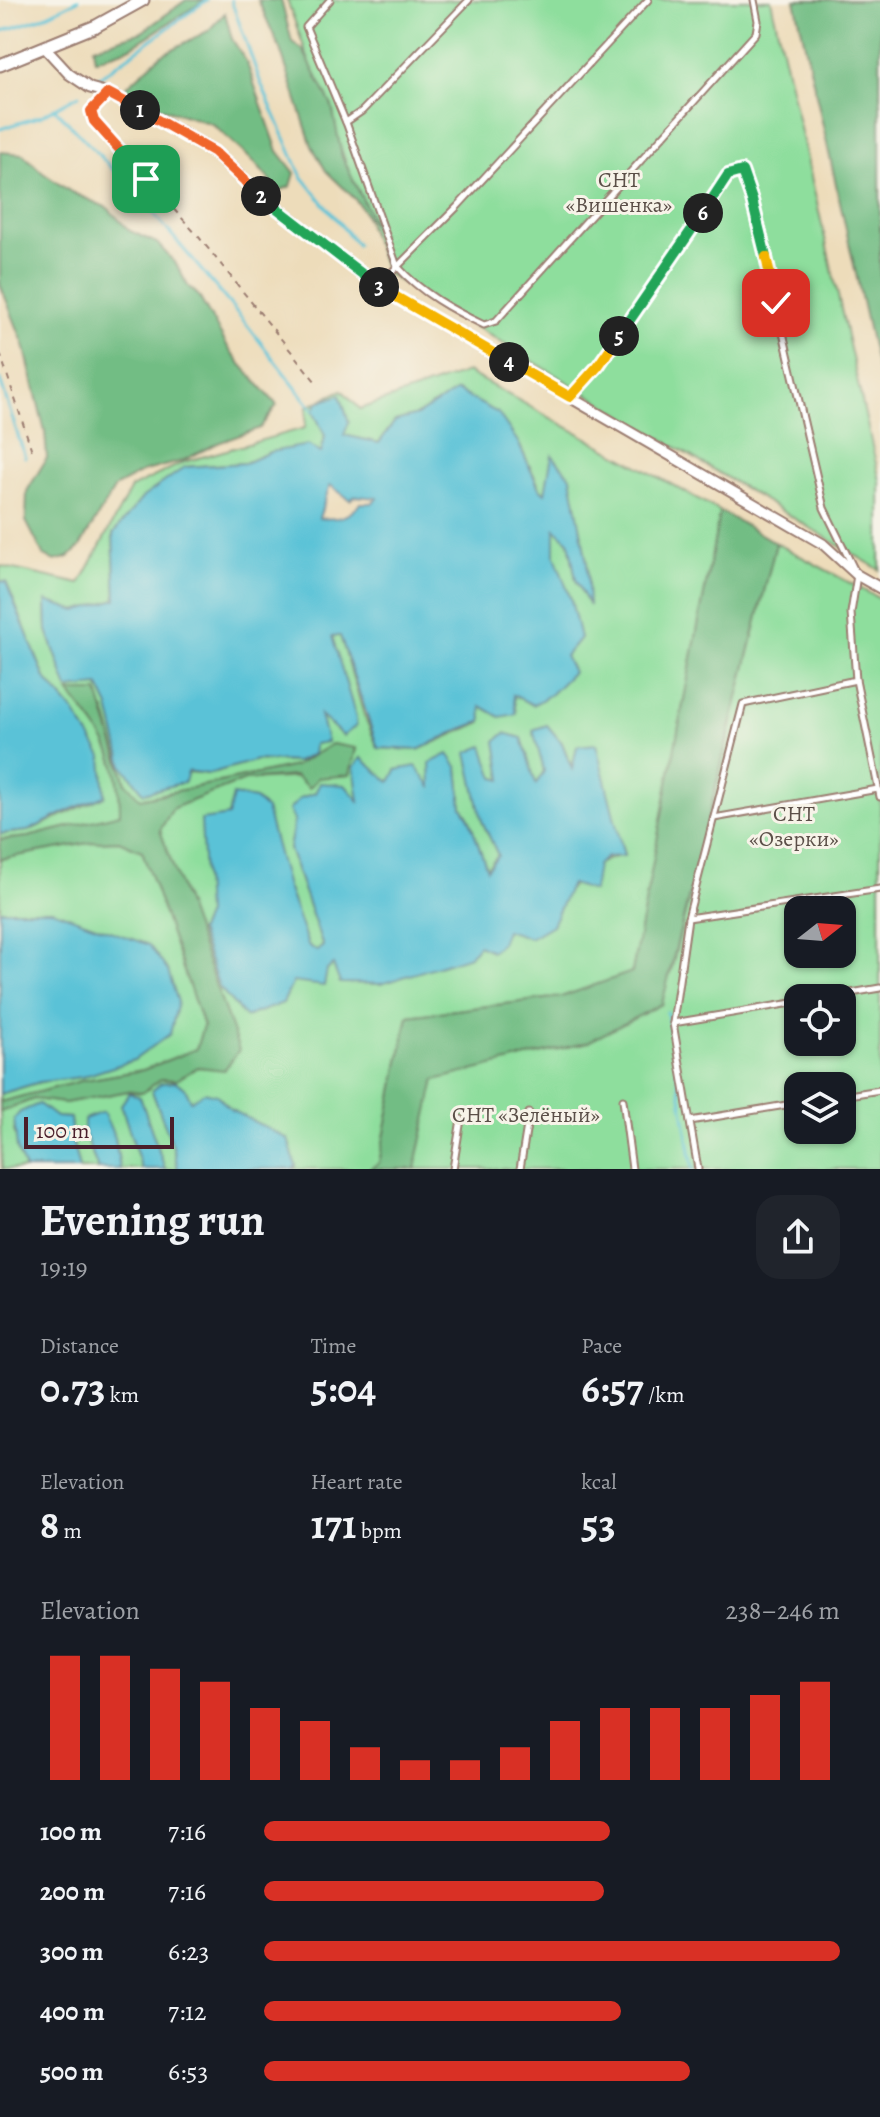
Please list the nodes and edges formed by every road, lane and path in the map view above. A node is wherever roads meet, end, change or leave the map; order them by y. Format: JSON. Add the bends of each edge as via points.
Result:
{"nodes":[{"id":1,"x":143,"y":0,"type":"edge"},
{"id":2,"x":330,"y":0,"type":"edge"},
{"id":3,"x":469,"y":0,"type":"edge"},
{"id":4,"x":648,"y":0,"type":"edge"},
{"id":5,"x":754,"y":0,"type":"edge"},
{"id":6,"x":45,"y":48,"type":"junction"},
{"id":7,"x":0,"y":65,"type":"edge"},
{"id":8,"x":108,"y":93,"type":"junction"},
{"id":9,"x":346,"y":122,"type":"junction"},
{"id":10,"x":397,"y":266,"type":"junction"},
{"id":11,"x":378,"y":286,"type":"junction"},
{"id":12,"x":0,"y":353,"type":"edge"},
{"id":13,"x":315,"y":381,"type":"dead end"},
{"id":14,"x":570,"y":397,"type":"junction"},
{"id":15,"x":33,"y":454,"type":"dead end"},
{"id":16,"x":857,"y":575,"type":"junction"},
{"id":17,"x":880,"y":588,"type":"edge"},
{"id":18,"x":856,"y":680,"type":"junction"},
{"id":19,"x":878,"y":789,"type":"edge"},
{"id":20,"x":880,"y":797,"type":"edge"},
{"id":21,"x":714,"y":818,"type":"junction"},
{"id":22,"x":880,"y":889,"type":"edge"},
{"id":23,"x":688,"y":918,"type":"junction"},
{"id":24,"x":880,"y":988,"type":"edge"},
{"id":25,"x":856,"y":992,"type":"edge"},
{"id":26,"x":784,"y":1004,"type":"edge"},
{"id":27,"x":673,"y":1023,"type":"junction"},
{"id":28,"x":880,"y":1090,"type":"edge"},
{"id":29,"x":856,"y":1094,"type":"edge"},
{"id":30,"x":623,"y":1100,"type":"dead end"},
{"id":31,"x":784,"y":1105,"type":"edge"},
{"id":32,"x":529,"y":1113,"type":"dead end"},
{"id":33,"x":461,"y":1119,"type":"dead end"},
{"id":34,"x":690,"y":1121,"type":"junction"},
{"id":35,"x":453,"y":1169,"type":"edge"},
{"id":36,"x":520,"y":1169,"type":"edge"},
{"id":37,"x":632,"y":1169,"type":"edge"},
{"id":38,"x":698,"y":1169,"type":"edge"}],
"edges":[{"from":1,"to":6,"type":"street"},
{"from":2,"to":9,"type":"lane","via":[[306,27]]},
{"from":3,"to":9,"type":"lane"},
{"from":4,"to":10,"type":"lane"},
{"from":5,"to":10,"type":"lane","via":[[756,33],[496,321],[484,325],[450,309]]},
{"from":6,"to":7,"type":"street"},
{"from":6,"to":8,"type":"street","via":[[69,74]]},
{"from":8,"to":11,"type":"street","via":[[214,152],[265,199]]},
{"from":8,"to":13,"type":"path","via":[[91,111],[94,121],[198,236]]},
{"from":9,"to":10,"type":"lane"},
{"from":10,"to":11,"type":"lane"},
{"from":11,"to":14,"type":"street"},
{"from":12,"to":15,"type":"path"},
{"from":14,"to":16,"type":"street","via":[[823,544]]},
{"from":14,"to":16,"type":"lane","via":[[598,366],[728,175],[742,171],[824,508]]},
{"from":16,"to":17,"type":"street"},
{"from":16,"to":18,"type":"lane","via":[[851,613]]},
{"from":18,"to":19,"type":"lane"},
{"from":18,"to":21,"type":"lane","via":[[743,704]]},
{"from":19,"to":20,"type":"lane"},
{"from":19,"to":21,"type":"lane"},
{"from":21,"to":23,"type":"lane"},
{"from":22,"to":23,"type":"lane"},
{"from":23,"to":27,"type":"lane"},
{"from":24,"to":25,"type":"lane"},
{"from":26,"to":27,"type":"lane"},
{"from":27,"to":34,"type":"lane"},
{"from":28,"to":29,"type":"lane"},
{"from":30,"to":37,"type":"lane"},
{"from":31,"to":34,"type":"lane"},
{"from":32,"to":36,"type":"lane"},
{"from":33,"to":35,"type":"lane"},
{"from":34,"to":38,"type":"lane"}]}
